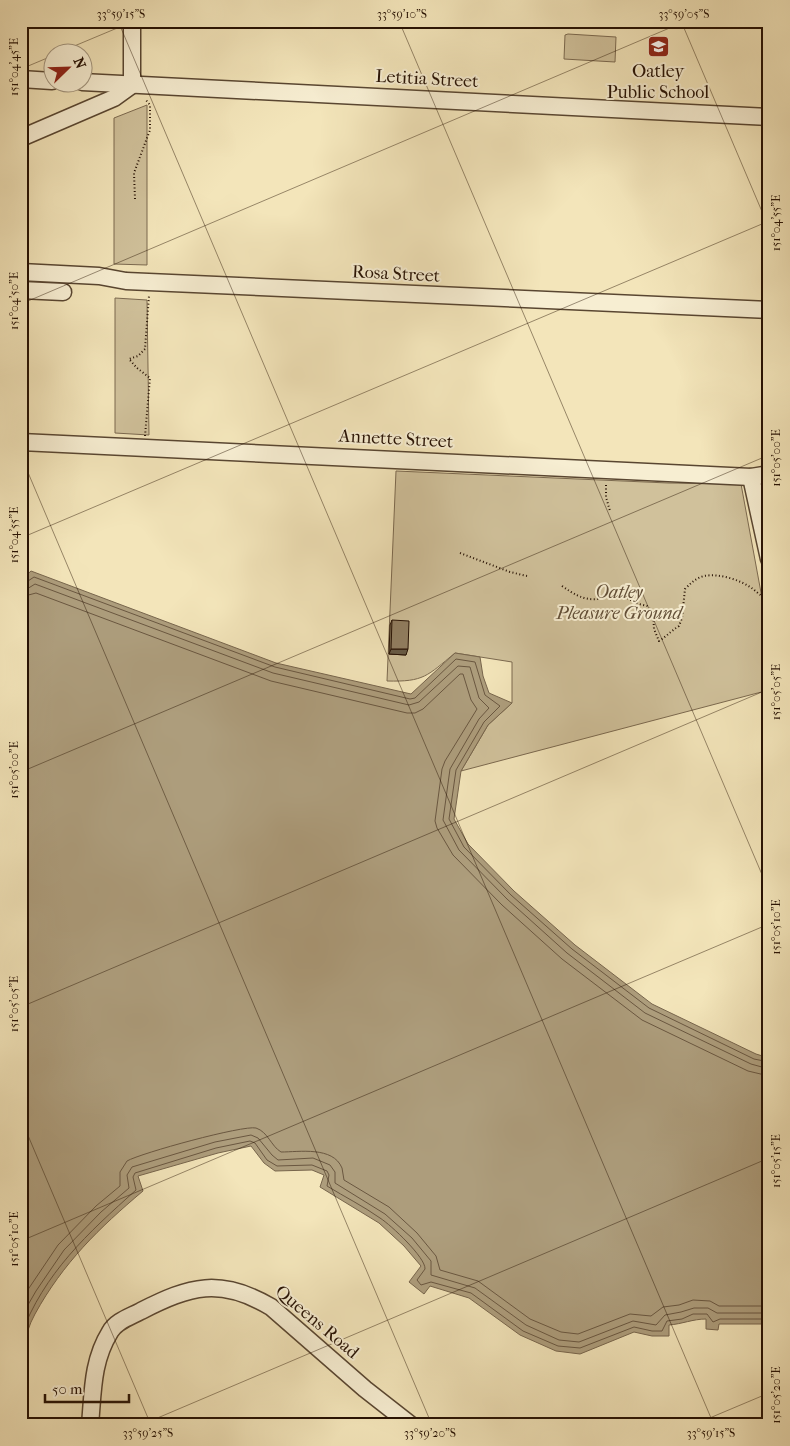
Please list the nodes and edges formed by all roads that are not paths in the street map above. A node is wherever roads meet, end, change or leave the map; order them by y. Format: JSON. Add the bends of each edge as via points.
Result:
{"nodes":[{"id":1,"x":132,"y":21,"type":"edge"},
{"id":2,"x":21,"y":79,"type":"edge"},
{"id":3,"x":42,"y":80,"type":"edge"},
{"id":4,"x":92,"y":83,"type":"edge"},
{"id":5,"x":132,"y":85,"type":"junction"},
{"id":6,"x":769,"y":116,"type":"edge"},
{"id":7,"x":21,"y":138,"type":"edge"},
{"id":8,"x":21,"y":272,"type":"edge"},
{"id":9,"x":21,"y":290,"type":"edge"},
{"id":10,"x":63,"y":292,"type":"dead end"},
{"id":11,"x":769,"y":310,"type":"edge"},
{"id":12,"x":21,"y":442,"type":"edge"},
{"id":13,"x":769,"y":474,"type":"edge"},
{"id":14,"x":751,"y":477,"type":"junction"},
{"id":15,"x":769,"y":559,"type":"edge"},
{"id":16,"x":90,"y":1425,"type":"edge"},
{"id":17,"x":411,"y":1425,"type":"edge"}],
"edges":[{"from":1,"to":5,"type":"street"},
{"from":2,"to":3,"type":"street"},
{"from":4,"to":5,"type":"street","name":"Letitia Street"},
{"from":5,"to":6,"type":"street","name":"Letitia Street"},
{"from":5,"to":7,"type":"street","via":[[114,98]]},
{"from":8,"to":11,"type":"street","name":"Rosa Street","via":[[99,276],[126,281]]},
{"from":9,"to":10,"type":"street"},
{"from":12,"to":14,"type":"street","name":"Annette Street"},
{"from":13,"to":14,"type":"street","name":"Annette Street"},
{"from":14,"to":15,"type":"street"},
{"from":16,"to":17,"type":"street","name":"Queens Road","via":[[95,1366],[114,1327],[170,1296],[212,1288],[242,1293],[271,1307]]}]}
